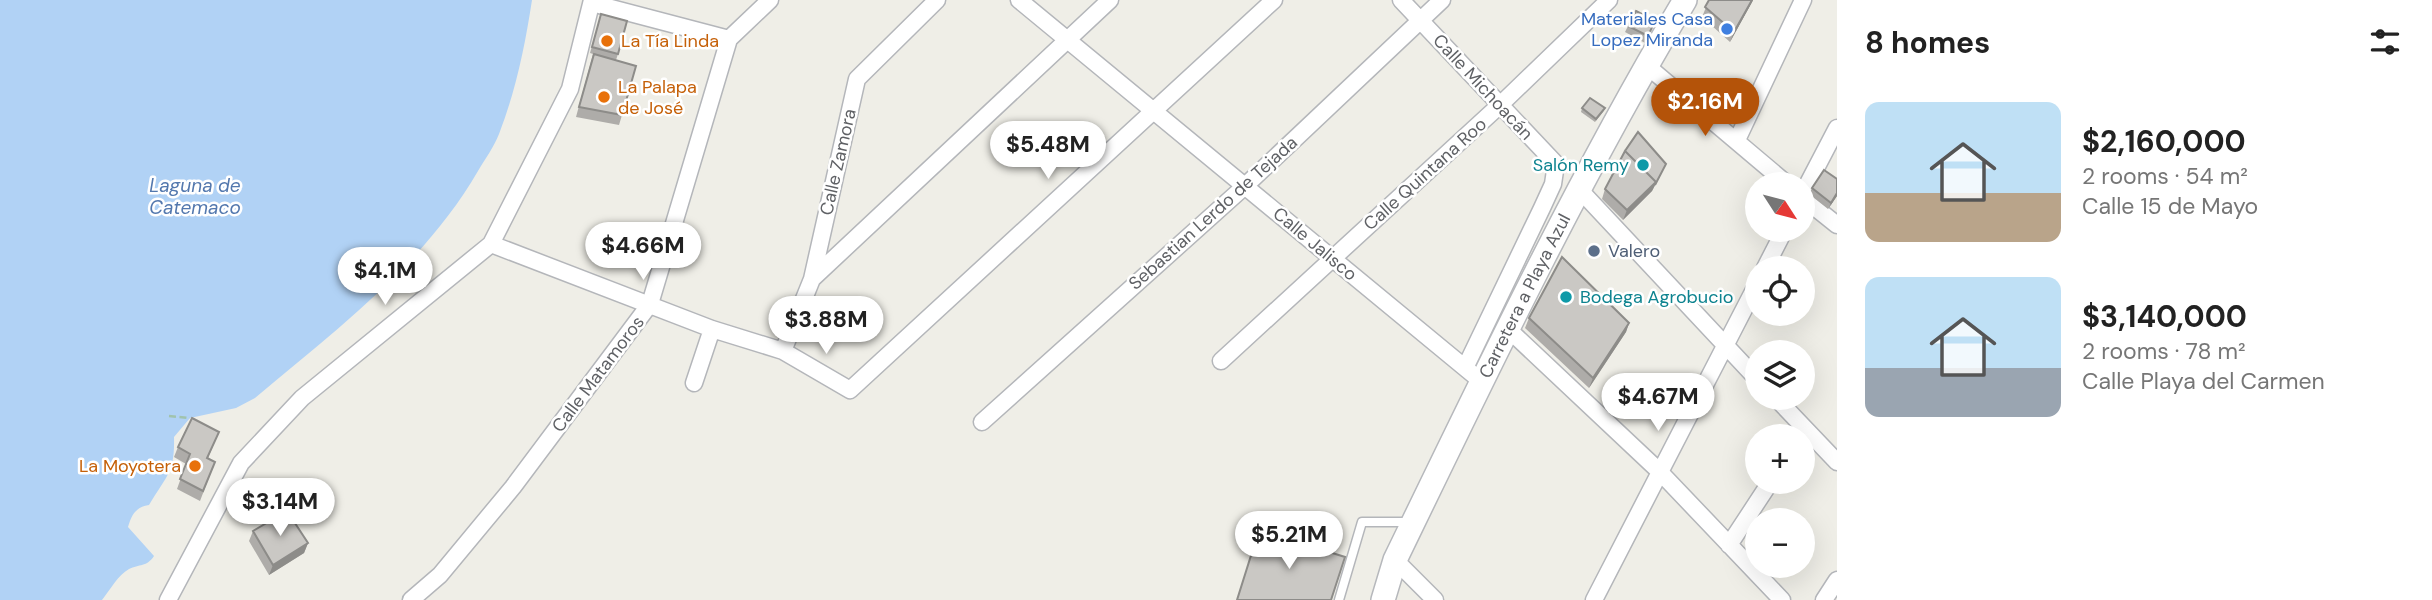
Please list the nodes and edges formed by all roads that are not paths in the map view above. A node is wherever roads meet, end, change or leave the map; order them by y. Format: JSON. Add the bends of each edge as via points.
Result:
{"nodes":[{"id":1,"x":770,"y":0,"type":"edge"},
{"id":2,"x":937,"y":0,"type":"edge"},
{"id":3,"x":1020,"y":0,"type":"edge"},
{"id":4,"x":1110,"y":0,"type":"edge"},
{"id":5,"x":1274,"y":0,"type":"edge"},
{"id":6,"x":1401,"y":0,"type":"edge"},
{"id":7,"x":1442,"y":0,"type":"edge"},
{"id":8,"x":1609,"y":0,"type":"edge"},
{"id":9,"x":1685,"y":0,"type":"edge"},
{"id":10,"x":1803,"y":0,"type":"edge"},
{"id":11,"x":593,"y":1,"type":"edge"},
{"id":12,"x":1420,"y":20,"type":"junction"},
{"id":13,"x":729,"y":39,"type":"junction"},
{"id":14,"x":1068,"y":41,"type":"junction"},
{"id":15,"x":1646,"y":65,"type":"junction"},
{"id":16,"x":1501,"y":104,"type":"junction"},
{"id":17,"x":1155,"y":109,"type":"junction"},
{"id":18,"x":1837,"y":128,"type":"edge"},
{"id":19,"x":1737,"y":140,"type":"junction"},
{"id":20,"x":1773,"y":172,"type":"edge"},
{"id":21,"x":1814,"y":172,"type":"edge"},
{"id":22,"x":1245,"y":186,"type":"junction"},
{"id":23,"x":1578,"y":188,"type":"junction"},
{"id":24,"x":1815,"y":207,"type":"edge"},
{"id":25,"x":1837,"y":225,"type":"edge"},
{"id":26,"x":491,"y":244,"type":"junction"},
{"id":27,"x":1332,"y":259,"type":"junction"},
{"id":28,"x":812,"y":279,"type":"junction"},
{"id":29,"x":650,"y":304,"type":"junction"},
{"id":30,"x":1745,"y":307,"type":"edge"},
{"id":31,"x":1507,"y":328,"type":"junction"},
{"id":32,"x":712,"y":329,"type":"junction"},
{"id":33,"x":1725,"y":346,"type":"junction"},
{"id":34,"x":783,"y":351,"type":"junction"},
{"id":35,"x":1221,"y":361,"type":"dead end"},
{"id":36,"x":1745,"y":367,"type":"edge"},
{"id":37,"x":1473,"y":374,"type":"junction"},
{"id":38,"x":694,"y":383,"type":"dead end"},
{"id":39,"x":1785,"y":410,"type":"edge"},
{"id":40,"x":982,"y":422,"type":"dead end"},
{"id":41,"x":1796,"y":424,"type":"edge"},
{"id":42,"x":1831,"y":444,"type":"edge"},
{"id":43,"x":1837,"y":462,"type":"edge"},
{"id":44,"x":1659,"y":471,"type":"junction"},
{"id":45,"x":1762,"y":494,"type":"edge"},
{"id":46,"x":1413,"y":522,"type":"junction"},
{"id":47,"x":1729,"y":545,"type":"junction"},
{"id":48,"x":1395,"y":560,"type":"junction"},
{"id":49,"x":1837,"y":580,"type":"edge"},
{"id":50,"x":169,"y":600,"type":"edge"},
{"id":51,"x":411,"y":600,"type":"edge"},
{"id":52,"x":1339,"y":600,"type":"edge"},
{"id":53,"x":1383,"y":600,"type":"edge"},
{"id":54,"x":1435,"y":600,"type":"edge"},
{"id":55,"x":1594,"y":600,"type":"edge"},
{"id":56,"x":1782,"y":600,"type":"edge"},
{"id":57,"x":1824,"y":600,"type":"edge"}],
"edges":[{"from":1,"to":13,"type":"street","name":"Calle Matamoros"},
{"from":2,"to":28,"type":"street","name":"Calle Zamora","via":[[856,79]]},
{"from":3,"to":14,"type":"street","name":"Calle Jalisco"},
{"from":4,"to":14,"type":"street"},
{"from":5,"to":17,"type":"street"},
{"from":6,"to":12,"type":"street","name":"Calle Michoacán"},
{"from":7,"to":12,"type":"street","name":"Sebastian Lerdo de Tejada"},
{"from":8,"to":16,"type":"street","name":"Calle Quintana Roo"},
{"from":9,"to":15,"type":"main road","name":"Carretera a Playa Azul"},
{"from":10,"to":19,"type":"street"},
{"from":11,"to":13,"type":"street"},
{"from":11,"to":26,"type":"street","via":[[570,89]]},
{"from":12,"to":16,"type":"street","name":"Calle Michoacán"},
{"from":12,"to":22,"type":"street","name":"Sebastian Lerdo de Tejada"},
{"from":13,"to":29,"type":"street","name":"Calle Matamoros"},
{"from":14,"to":17,"type":"street","name":"Calle Jalisco"},
{"from":14,"to":28,"type":"street"},
{"from":15,"to":19,"type":"street"},
{"from":15,"to":23,"type":"main road","name":"Carretera a Playa Azul"},
{"from":16,"to":27,"type":"street","name":"Calle Quintana Roo"},
{"from":16,"to":37,"type":"street","name":"Calle Michoacán","via":[[1556,164],[1553,184]]},
{"from":17,"to":22,"type":"street","name":"Calle Jalisco"},
{"from":17,"to":34,"type":"street","via":[[850,390]]},
{"from":18,"to":21,"type":"street"},
{"from":19,"to":20,"type":"street"},
{"from":22,"to":27,"type":"street","name":"Calle Jalisco"},
{"from":22,"to":40,"type":"street","name":"Sebastian Lerdo de Tejada"},
{"from":23,"to":31,"type":"main road","name":"Carretera a Playa Azul"},
{"from":23,"to":33,"type":"street"},
{"from":24,"to":25,"type":"street"},
{"from":26,"to":29,"type":"street"},
{"from":26,"to":50,"type":"street","via":[[302,398],[241,463]]},
{"from":27,"to":35,"type":"street","name":"Calle Quintana Roo"},
{"from":27,"to":37,"type":"street","name":"Calle Jalisco"},
{"from":28,"to":34,"type":"street","name":"Calle Zamora"},
{"from":29,"to":32,"type":"street"},
{"from":29,"to":51,"type":"street","name":"Calle Matamoros","via":[[513,487],[440,575]]},
{"from":30,"to":33,"type":"street"},
{"from":31,"to":37,"type":"main road","name":"Carretera a Playa Azul"},
{"from":31,"to":44,"type":"street"},
{"from":32,"to":34,"type":"street"},
{"from":32,"to":38,"type":"street"},
{"from":33,"to":36,"type":"street"},
{"from":33,"to":44,"type":"street"},
{"from":37,"to":46,"type":"main road","name":"Carretera a Playa Azul"},
{"from":39,"to":41,"type":"street"},
{"from":42,"to":43,"type":"street"},
{"from":44,"to":47,"type":"street"},
{"from":44,"to":55,"type":"street"},
{"from":45,"to":47,"type":"street"},
{"from":46,"to":48,"type":"main road","name":"Carretera a Playa Azul"},
{"from":46,"to":52,"type":"lane","via":[[1362,522]]},
{"from":47,"to":56,"type":"street"},
{"from":48,"to":53,"type":"main road","name":"Carretera a Playa Azul"},
{"from":48,"to":54,"type":"street"},
{"from":49,"to":57,"type":"street"}]}
